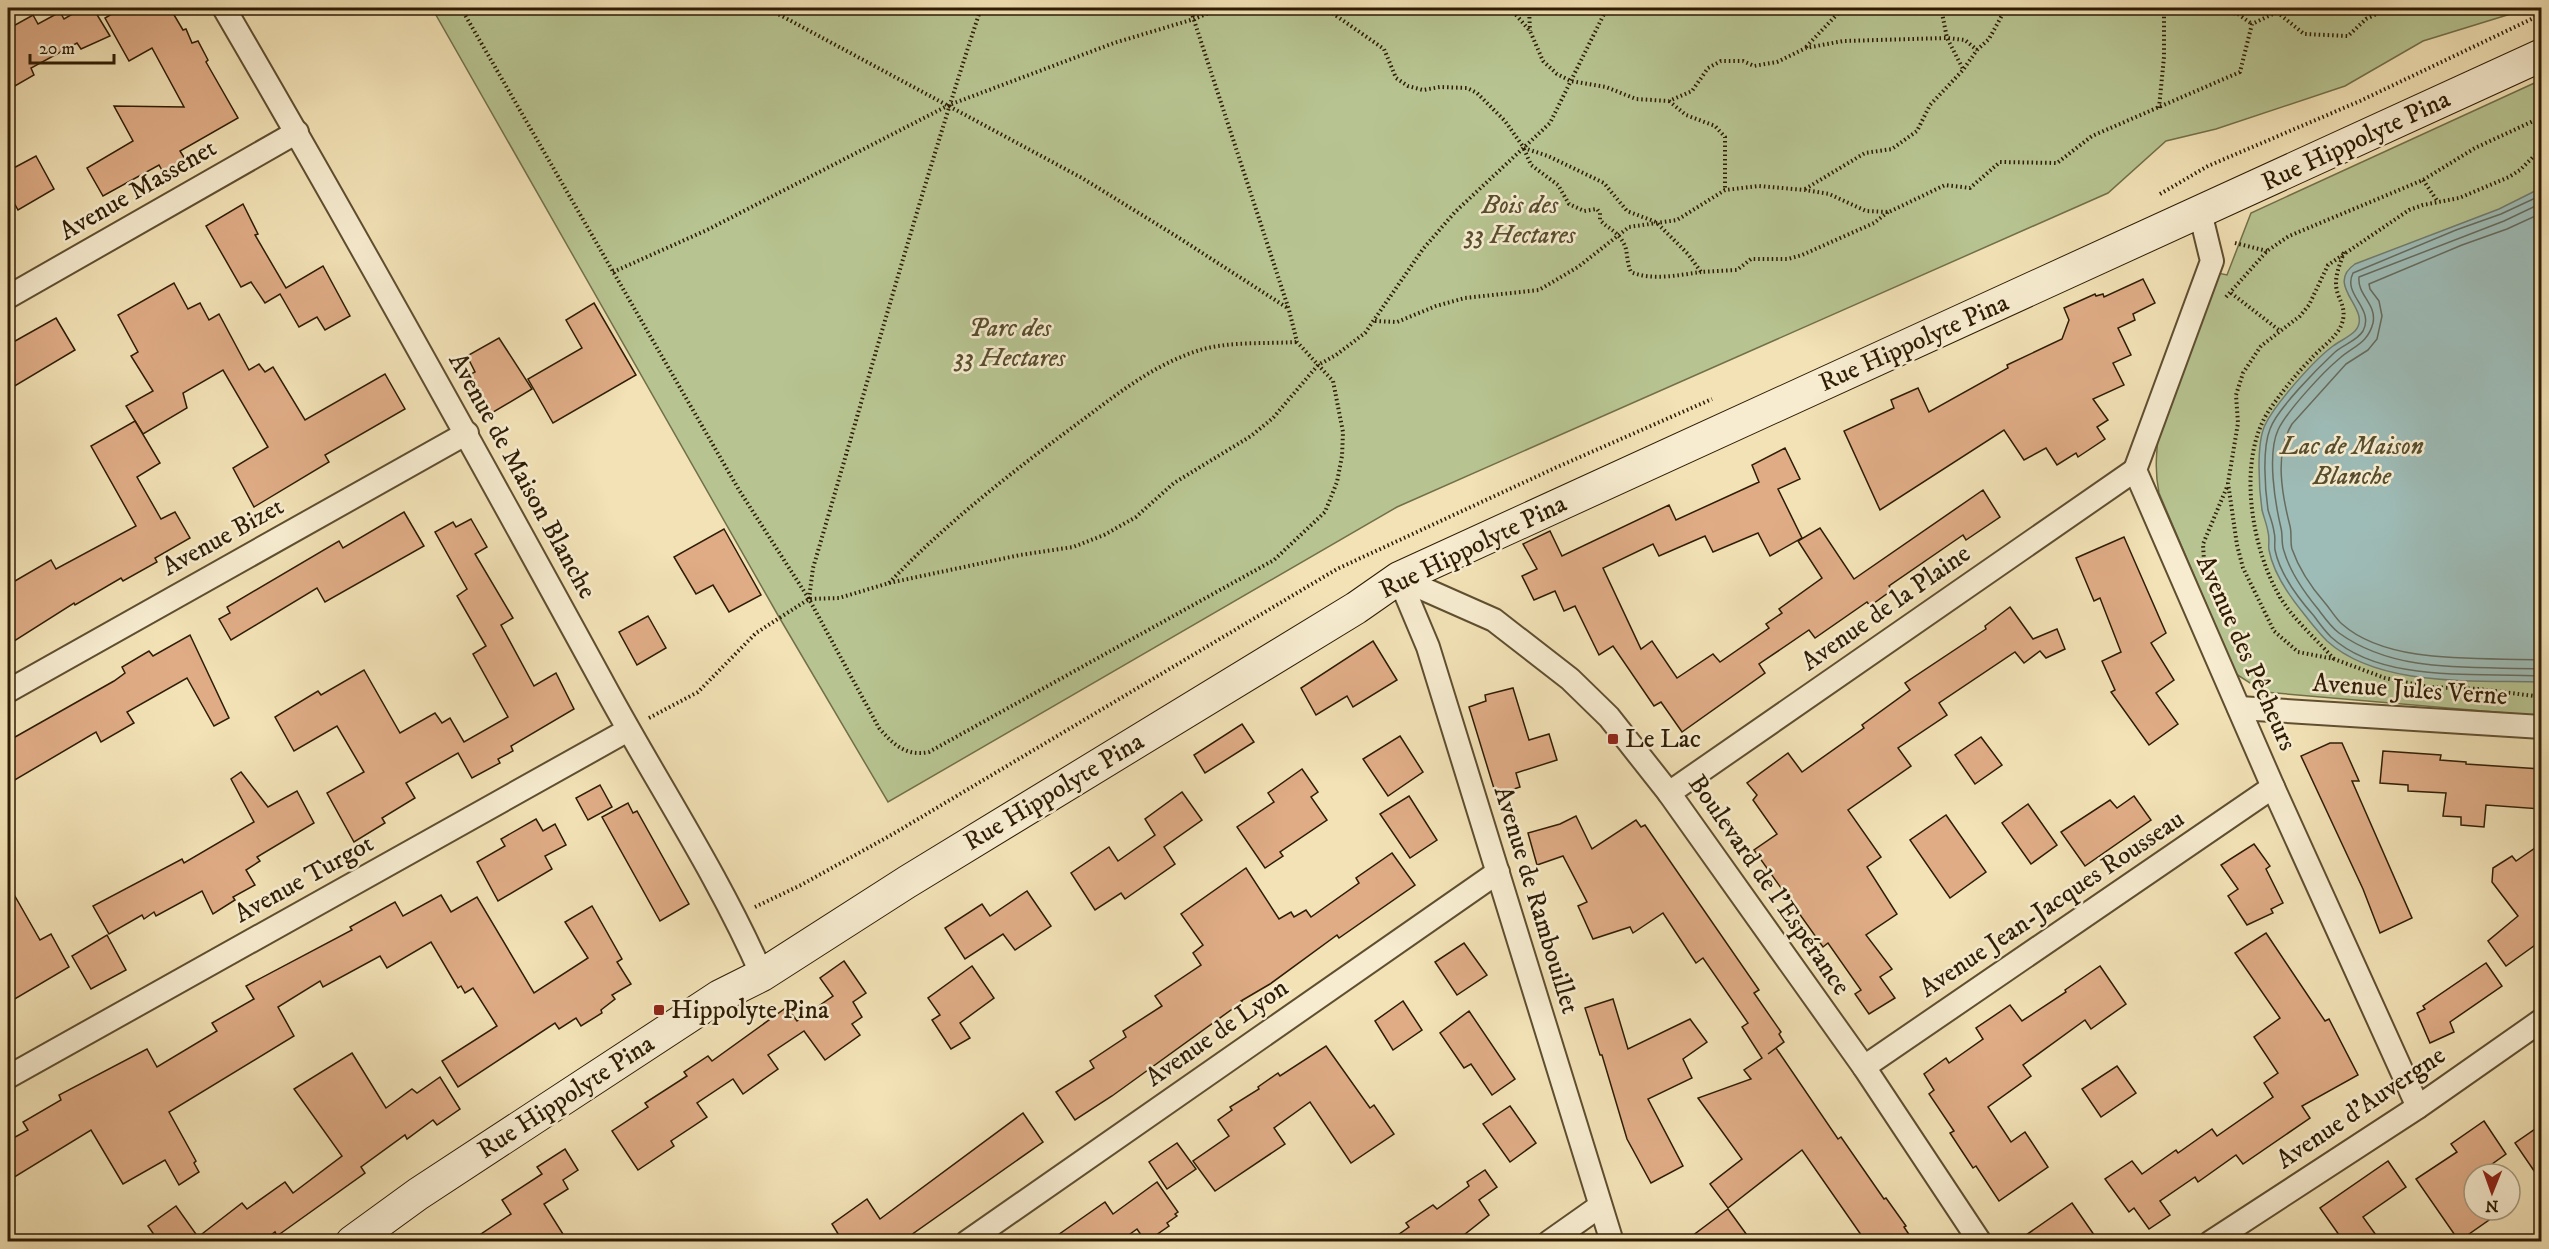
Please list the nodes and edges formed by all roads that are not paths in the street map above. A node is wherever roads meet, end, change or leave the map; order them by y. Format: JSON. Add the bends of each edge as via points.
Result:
{"nodes":[{"id":1,"x":224,"y":8,"type":"edge"},
{"id":2,"x":2541,"y":55,"type":"edge"},
{"id":3,"x":297,"y":132,"type":"junction"},
{"id":4,"x":2200,"y":212,"type":"junction"},
{"id":5,"x":8,"y":297,"type":"edge"},
{"id":6,"x":467,"y":433,"type":"junction"},
{"id":7,"x":2135,"y":470,"type":"junction"},
{"id":8,"x":1399,"y":578,"type":"junction"},
{"id":9,"x":8,"y":691,"type":"edge"},
{"id":10,"x":2239,"y":708,"type":"junction"},
{"id":11,"x":2541,"y":727,"type":"edge"},
{"id":12,"x":628,"y":730,"type":"junction"},
{"id":13,"x":2273,"y":787,"type":"junction"},
{"id":14,"x":1669,"y":793,"type":"junction"},
{"id":15,"x":1498,"y":872,"type":"junction"},
{"id":16,"x":762,"y":975,"type":"junction"},
{"id":17,"x":2541,"y":1020,"type":"edge"},
{"id":18,"x":1864,"y":1067,"type":"junction"},
{"id":19,"x":8,"y":1077,"type":"edge"},
{"id":20,"x":2418,"y":1107,"type":"junction"},
{"id":21,"x":1600,"y":1206,"type":"junction"},
{"id":22,"x":352,"y":1242,"type":"edge"},
{"id":23,"x":968,"y":1242,"type":"edge"},
{"id":24,"x":1549,"y":1242,"type":"edge"},
{"id":25,"x":1612,"y":1242,"type":"edge"},
{"id":26,"x":1980,"y":1242,"type":"edge"},
{"id":27,"x":2211,"y":1242,"type":"edge"}],
"edges":[{"from":1,"to":3,"type":"street","name":"Avenue de Maison Blanche"},
{"from":2,"to":4,"type":"main road","name":"Rue Hippolyte Pina"},
{"from":3,"to":5,"type":"street","name":"Avenue Massenet"},
{"from":3,"to":6,"type":"street","name":"Avenue de Maison Blanche"},
{"from":4,"to":7,"type":"street","via":[[2212,261]]},
{"from":4,"to":8,"type":"main road","name":"Rue Hippolyte Pina"},
{"from":6,"to":9,"type":"street","name":"Avenue Bizet"},
{"from":6,"to":12,"type":"street","name":"Avenue de Maison Blanche"},
{"from":7,"to":10,"type":"street","name":"Avenue des Pêcheurs"},
{"from":7,"to":14,"type":"street","name":"Avenue de la Plaine"},
{"from":8,"to":14,"type":"street","name":"Boulevard de l'Espérance","via":[[1494,620],[1570,679],[1609,717]]},
{"from":8,"to":15,"type":"street","name":"Avenue de Rambouillet","via":[[1428,647]]},
{"from":8,"to":16,"type":"main road","name":"Rue Hippolyte Pina"},
{"from":10,"to":11,"type":"street","name":"Avenue Jules Verne"},
{"from":10,"to":13,"type":"street","name":"Avenue des Pêcheurs"},
{"from":12,"to":16,"type":"street","name":"Avenue de Maison Blanche","via":[[741,928]]},
{"from":12,"to":19,"type":"street","name":"Avenue Turgot"},
{"from":13,"to":18,"type":"street","name":"Avenue Jean-Jacques Rousseau"},
{"from":13,"to":20,"type":"street","name":"Avenue des Pêcheurs"},
{"from":14,"to":18,"type":"street","name":"Boulevard de l'Espérance"},
{"from":15,"to":21,"type":"street","name":"Avenue de Rambouillet"},
{"from":15,"to":23,"type":"street","name":"Avenue de Lyon"},
{"from":16,"to":22,"type":"main road","name":"Rue Hippolyte Pina","via":[[720,996],[418,1194]]},
{"from":17,"to":20,"type":"street","name":"Avenue d'Auvergne"},
{"from":18,"to":26,"type":"street","name":"Boulevard de l'Espérance"},
{"from":20,"to":27,"type":"street","name":"Avenue d'Auvergne"},
{"from":21,"to":24,"type":"street"},
{"from":21,"to":25,"type":"street","name":"Avenue de Rambouillet"}]}
